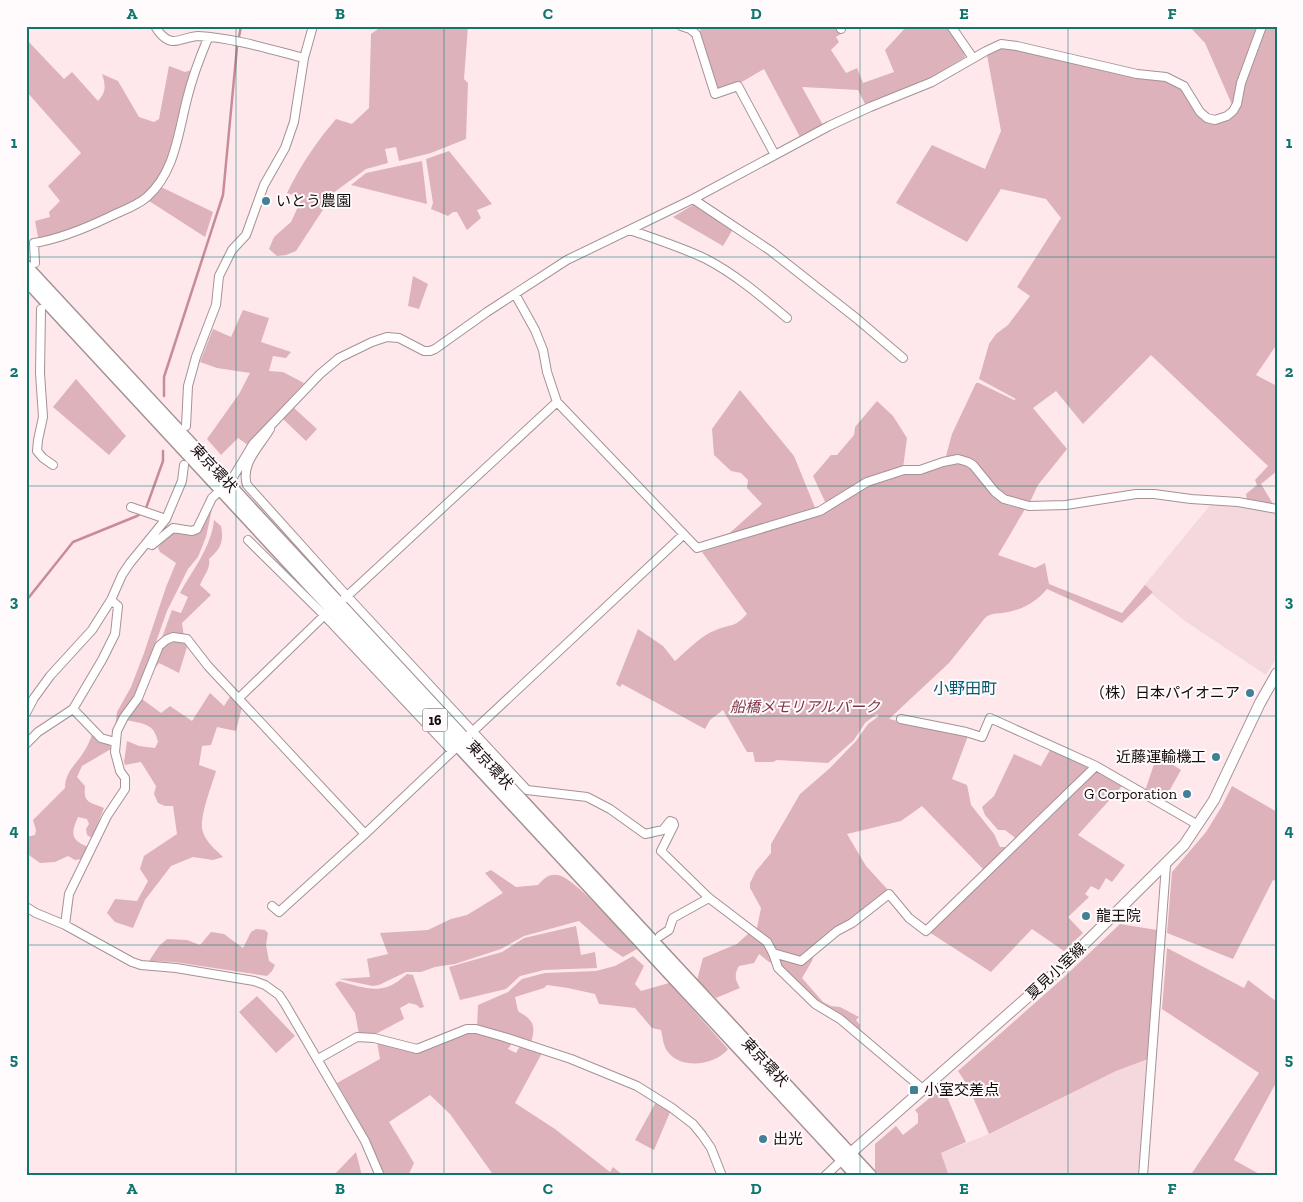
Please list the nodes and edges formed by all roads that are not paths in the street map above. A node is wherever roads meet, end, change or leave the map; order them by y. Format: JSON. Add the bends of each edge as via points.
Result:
{"nodes":[{"id":1,"x":155,"y":26,"type":"edge"},
{"id":2,"x":313,"y":26,"type":"edge"},
{"id":3,"x":681,"y":26,"type":"edge"},
{"id":4,"x":951,"y":26,"type":"edge"},
{"id":5,"x":1262,"y":26,"type":"edge"},
{"id":6,"x":698,"y":30,"type":"edge"},
{"id":7,"x":208,"y":38,"type":"junction"},
{"id":8,"x":304,"y":58,"type":"junction"},
{"id":9,"x":973,"y":58,"type":"junction"},
{"id":10,"x":775,"y":154,"type":"junction"},
{"id":11,"x":693,"y":199,"type":"junction"},
{"id":12,"x":630,"y":230,"type":"junction"},
{"id":13,"x":30,"y":265,"type":"edge"},
{"id":14,"x":26,"y":280,"type":"edge"},
{"id":15,"x":515,"y":294,"type":"junction"},
{"id":16,"x":41,"y":309,"type":"dead end"},
{"id":17,"x":787,"y":318,"type":"dead end"},
{"id":18,"x":903,"y":358,"type":"dead end"},
{"id":19,"x":557,"y":402,"type":"junction"},
{"id":20,"x":275,"y":420,"type":"junction"},
{"id":21,"x":186,"y":426,"type":"dead end"},
{"id":22,"x":53,"y":464,"type":"dead end"},
{"id":23,"x":184,"y":465,"type":"dead end"},
{"id":24,"x":224,"y":487,"type":"junction"},
{"id":25,"x":131,"y":507,"type":"dead end"},
{"id":26,"x":1277,"y":509,"type":"edge"},
{"id":27,"x":166,"y":519,"type":"junction"},
{"id":28,"x":683,"y":535,"type":"junction"},
{"id":29,"x":248,"y":540,"type":"dead end"},
{"id":30,"x":148,"y":542,"type":"junction"},
{"id":31,"x":111,"y":600,"type":"junction"},
{"id":32,"x":335,"y":606,"type":"junction"},
{"id":33,"x":1277,"y":673,"type":"edge"},
{"id":34,"x":239,"y":698,"type":"junction"},
{"id":35,"x":73,"y":709,"type":"junction"},
{"id":36,"x":26,"y":713,"type":"edge"},
{"id":37,"x":901,"y":719,"type":"dead end"},
{"id":38,"x":115,"y":742,"type":"junction"},
{"id":39,"x":462,"y":742,"type":"junction"},
{"id":40,"x":26,"y":744,"type":"edge"},
{"id":41,"x":1096,"y":766,"type":"junction"},
{"id":42,"x":1198,"y":825,"type":"junction"},
{"id":43,"x":365,"y":834,"type":"junction"},
{"id":44,"x":1166,"y":865,"type":"junction"},
{"id":45,"x":709,"y":898,"type":"junction"},
{"id":46,"x":272,"y":906,"type":"dead end"},
{"id":47,"x":26,"y":907,"type":"edge"},
{"id":48,"x":65,"y":925,"type":"junction"},
{"id":49,"x":660,"y":936,"type":"dead end"},
{"id":50,"x":773,"y":953,"type":"junction"},
{"id":51,"x":318,"y":1059,"type":"junction"},
{"id":52,"x":924,"y":1090,"type":"junction"},
{"id":53,"x":846,"y":1157,"type":"junction"},
{"id":54,"x":380,"y":1176,"type":"edge"},
{"id":55,"x":722,"y":1176,"type":"edge"},
{"id":56,"x":825,"y":1176,"type":"edge"},
{"id":57,"x":857,"y":1176,"type":"edge"},
{"id":58,"x":871,"y":1176,"type":"edge"},
{"id":59,"x":1143,"y":1176,"type":"edge"}],
"edges":[{"from":1,"to":7,"type":"street","via":[[170,41],[197,36]]},
{"from":2,"to":8,"type":"street"},
{"from":3,"to":6,"type":"street"},
{"from":4,"to":9,"type":"street"},
{"from":5,"to":9,"type":"street","via":[[1237,104],[1227,116],[1214,120],[1200,112],[1184,86],[1166,77],[1137,74],[1001,44]]},
{"from":6,"to":10,"type":"street","via":[[715,94],[738,86]]},
{"from":7,"to":8,"type":"street"},
{"from":7,"to":13,"type":"street","via":[[191,84],[176,147],[158,185],[146,198],[91,226],[34,243]]},
{"from":8,"to":21,"type":"street","via":[[294,122],[285,148],[262,190],[246,234],[232,250],[219,276],[216,305],[188,386]]},
{"from":9,"to":10,"type":"street","via":[[932,82],[870,106]]},
{"from":10,"to":11,"type":"street"},
{"from":11,"to":12,"type":"street"},
{"from":11,"to":18,"type":"street","via":[[771,251]]},
{"from":12,"to":15,"type":"street","via":[[567,260]]},
{"from":12,"to":17,"type":"street","via":[[687,251],[723,269]]},
{"from":13,"to":24,"type":"highway","name":"東京環状","number":"16"},
{"from":14,"to":24,"type":"highway","name":"東京環状","number":"16"},
{"from":15,"to":19,"type":"street","via":[[536,330]]},
{"from":15,"to":20,"type":"street","via":[[430,351],[399,338],[387,337],[340,358]]},
{"from":16,"to":22,"type":"street","via":[[43,417],[37,451]]},
{"from":19,"to":28,"type":"street"},
{"from":19,"to":32,"type":"street"},
{"from":20,"to":24,"type":"street","via":[[252,444]]},
{"from":20,"to":32,"type":"street","via":[[246,465],[246,482]]},
{"from":23,"to":27,"type":"street","via":[[182,481]]},
{"from":24,"to":30,"type":"street","via":[[212,498],[196,530],[173,528],[152,545]]},
{"from":24,"to":32,"type":"highway","name":"東京環状","number":"16"},
{"from":25,"to":27,"type":"street"},
{"from":26,"to":28,"type":"street","via":[[1154,494],[1066,506],[1029,506],[1004,500],[972,465],[958,460],[920,470],[904,470],[867,482],[820,512],[697,548]]},
{"from":27,"to":30,"type":"street"},
{"from":28,"to":39,"type":"street"},
{"from":29,"to":32,"type":"street"},
{"from":30,"to":31,"type":"street","via":[[122,575]]},
{"from":31,"to":35,"type":"street","via":[[118,606],[115,634]]},
{"from":31,"to":36,"type":"street","via":[[92,630],[50,676]]},
{"from":32,"to":34,"type":"street"},
{"from":32,"to":39,"type":"highway","name":"東京環状","number":"16"},
{"from":32,"to":39,"type":"street"},
{"from":33,"to":42,"type":"main road","name":"夏見小室線","via":[[1218,792]]},
{"from":34,"to":38,"type":"street","via":[[187,640],[173,637],[159,646],[138,698],[117,731]]},
{"from":34,"to":43,"type":"street"},
{"from":35,"to":38,"type":"street","via":[[95,734]]},
{"from":35,"to":40,"type":"street"},
{"from":37,"to":41,"type":"street","via":[[982,737],[990,718]]},
{"from":38,"to":48,"type":"street","via":[[120,771],[126,778],[125,789],[107,816],[69,894]]},
{"from":39,"to":43,"type":"street"},
{"from":39,"to":45,"type":"street","via":[[527,790],[587,797],[610,808],[645,834],[664,830],[670,821],[673,822],[661,851]]},
{"from":39,"to":53,"type":"highway","name":"東京環状","number":"16"},
{"from":41,"to":42,"type":"street"},
{"from":41,"to":50,"type":"street","via":[[926,931],[908,918],[888,894],[801,961]]},
{"from":42,"to":44,"type":"main road","name":"夏見小室線"},
{"from":43,"to":46,"type":"street","via":[[279,912]]},
{"from":44,"to":52,"type":"main road","name":"夏見小室線","via":[[1056,972]]},
{"from":44,"to":59,"type":"street"},
{"from":45,"to":49,"type":"street","via":[[672,918],[669,930]]},
{"from":45,"to":50,"type":"street","via":[[763,939]]},
{"from":47,"to":48,"type":"street"},
{"from":48,"to":51,"type":"street","via":[[141,965],[176,968],[265,985],[285,1004]]},
{"from":50,"to":52,"type":"street","via":[[778,968],[815,1004],[840,1019]]},
{"from":51,"to":54,"type":"street"},
{"from":51,"to":55,"type":"street","via":[[357,1037],[417,1049],[467,1030],[504,1036],[636,1086],[672,1108],[694,1124],[711,1148]]},
{"from":52,"to":53,"type":"main road","name":"夏見小室線"},
{"from":53,"to":56,"type":"street"},
{"from":53,"to":57,"type":"highway","name":"東京環状","number":"16"},
{"from":53,"to":58,"type":"highway","name":"東京環状","number":"16"}]}
